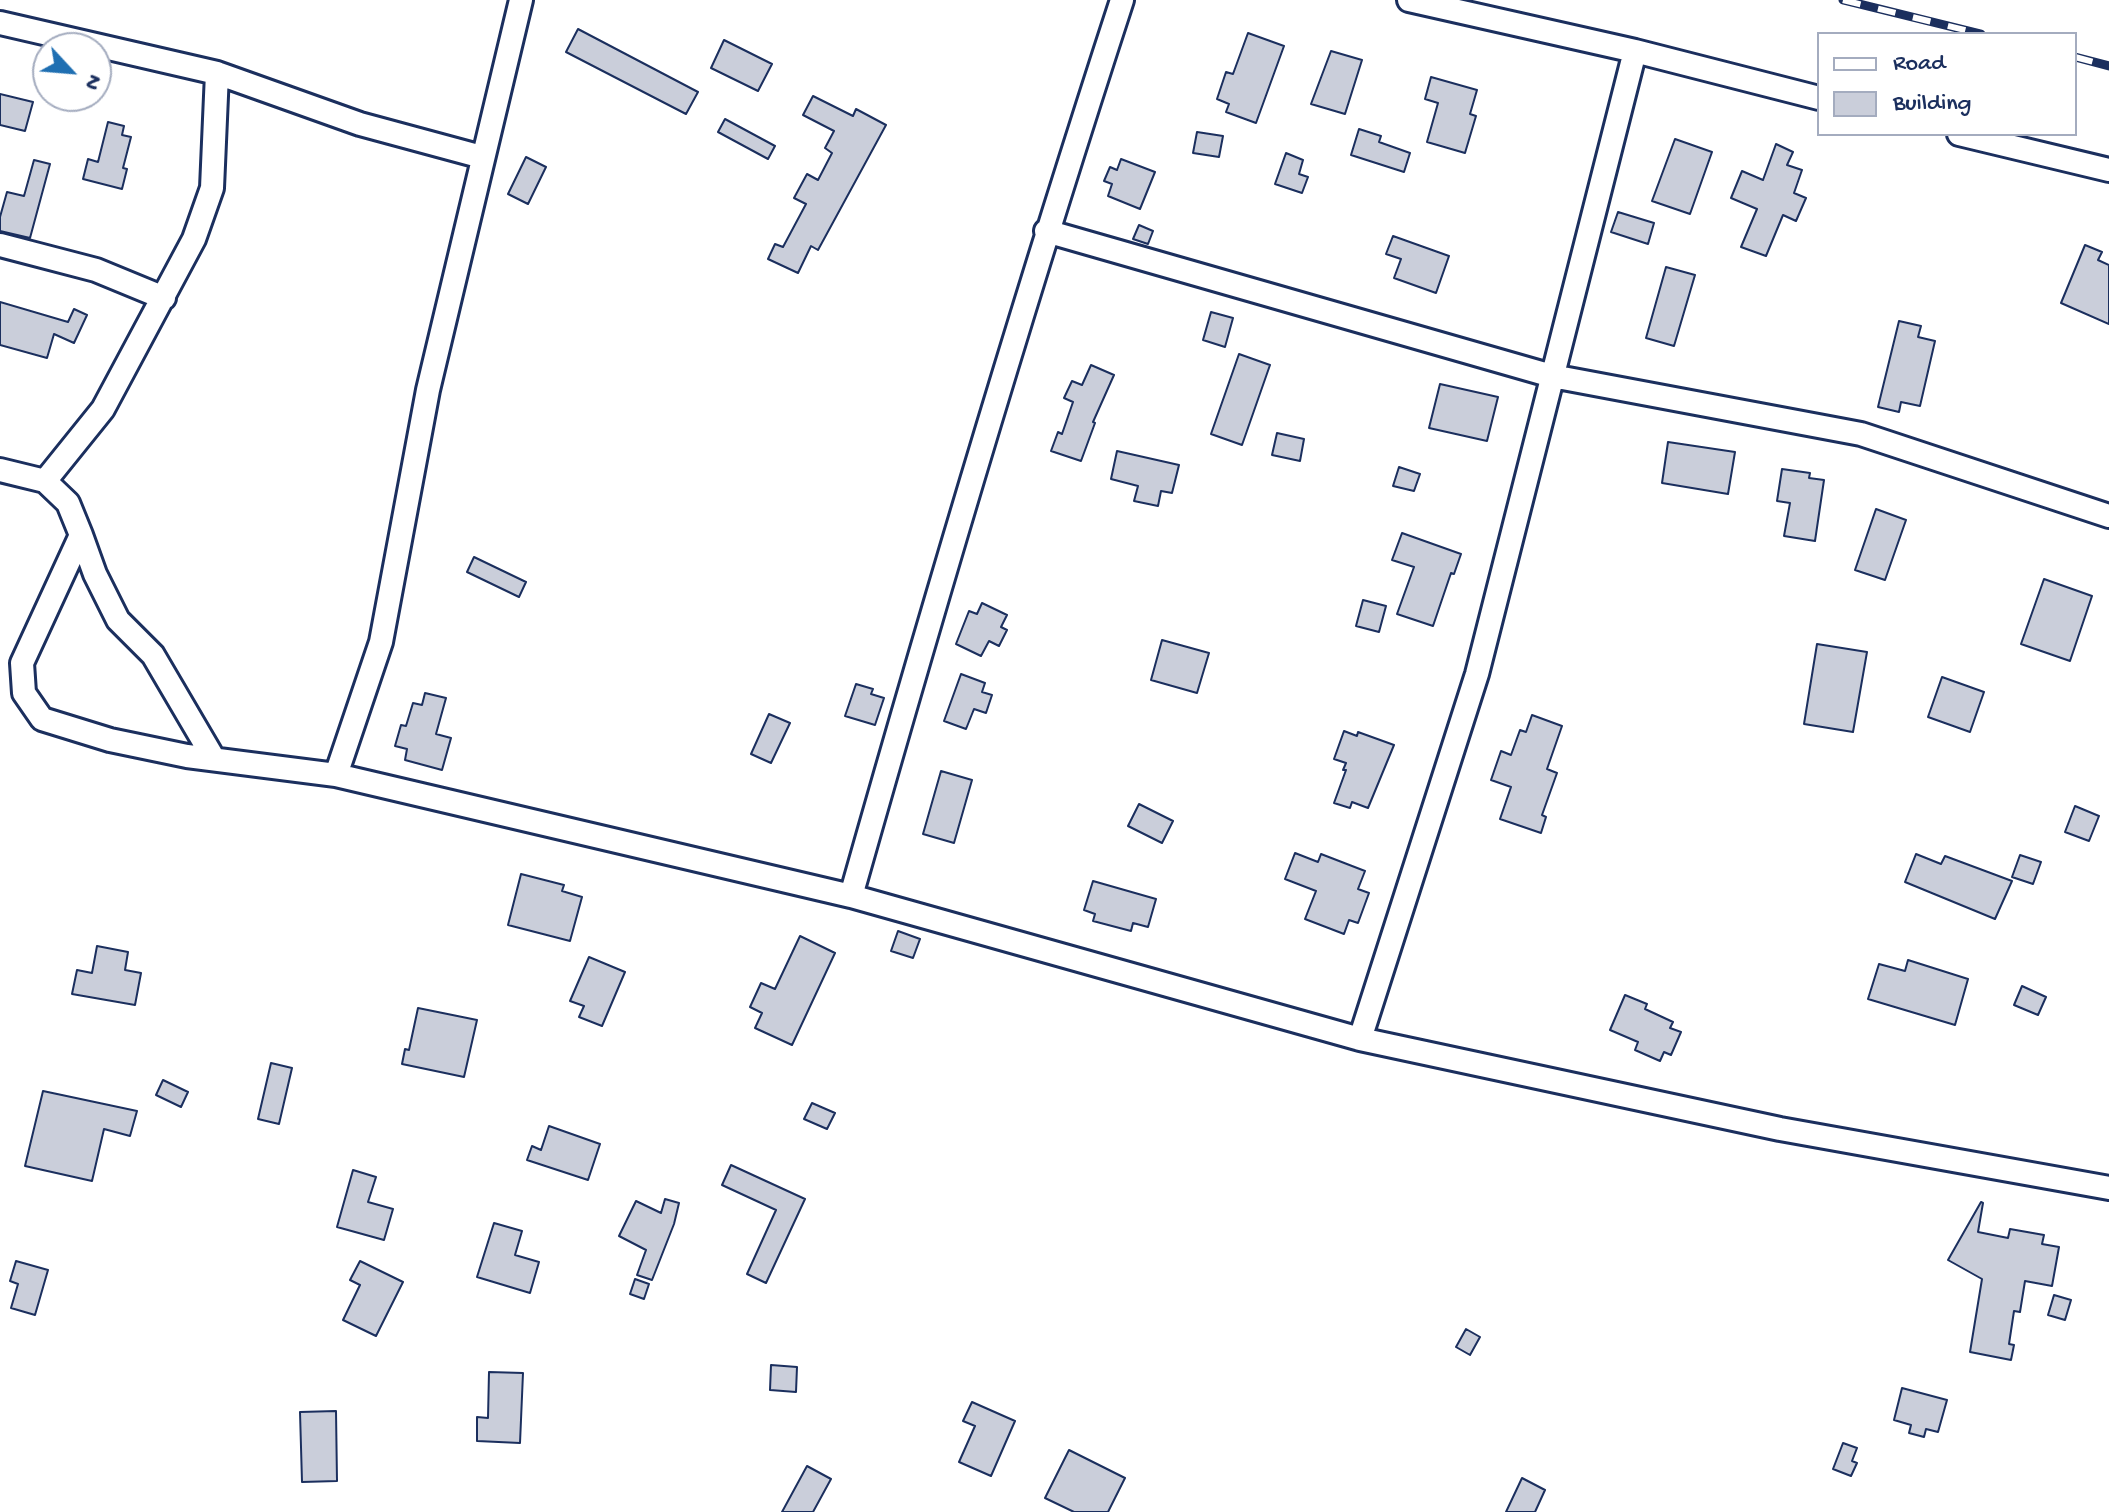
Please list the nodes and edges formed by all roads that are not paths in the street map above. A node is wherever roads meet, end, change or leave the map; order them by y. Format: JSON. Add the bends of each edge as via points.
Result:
{"nodes":[{"id":1,"x":521,"y":0,"type":"edge"},
{"id":2,"x":1122,"y":0,"type":"edge"},
{"id":3,"x":1409,"y":0,"type":"edge"},
{"id":4,"x":0,"y":23,"type":"edge"},
{"id":5,"x":1635,"y":51,"type":"junction"},
{"id":6,"x":217,"y":73,"type":"junction"},
{"id":7,"x":1817,"y":97,"type":"edge"},
{"id":8,"x":1967,"y":136,"type":"edge"},
{"id":9,"x":482,"y":157,"type":"junction"},
{"id":10,"x":2109,"y":170,"type":"edge"},
{"id":11,"x":1046,"y":231,"type":"junction"},
{"id":12,"x":0,"y":245,"type":"edge"},
{"id":13,"x":164,"y":298,"type":"junction"},
{"id":14,"x":1552,"y":376,"type":"junction"},
{"id":15,"x":0,"y":470,"type":"edge"},
{"id":16,"x":45,"y":481,"type":"junction"},
{"id":17,"x":2109,"y":516,"type":"edge"},
{"id":18,"x":81,"y":535,"type":"junction"},
{"id":19,"x":214,"y":759,"type":"junction"},
{"id":20,"x":336,"y":775,"type":"junction"},
{"id":21,"x":851,"y":896,"type":"junction"},
{"id":22,"x":1360,"y":1039,"type":"junction"},
{"id":23,"x":2109,"y":1188,"type":"edge"}],
"edges":[{"from":1,"to":9,"type":"street"},
{"from":2,"to":11,"type":"street"},
{"from":3,"to":5,"type":"street"},
{"from":4,"to":6,"type":"street"},
{"from":5,"to":7,"type":"street"},
{"from":5,"to":14,"type":"street"},
{"from":6,"to":9,"type":"street","via":[[360,124]]},
{"from":6,"to":13,"type":"street","via":[[212,188]]},
{"from":8,"to":10,"type":"street"},
{"from":9,"to":20,"type":"street","via":[[428,390],[381,642]]},
{"from":11,"to":14,"type":"street"},
{"from":11,"to":21,"type":"street"},
{"from":12,"to":13,"type":"street","via":[[96,270]]},
{"from":13,"to":16,"type":"street","via":[[103,409]]},
{"from":14,"to":17,"type":"street","via":[[1861,434]]},
{"from":14,"to":22,"type":"street","via":[[1477,674]]},
{"from":15,"to":16,"type":"street"},
{"from":16,"to":18,"type":"street","via":[[68,503]]},
{"from":18,"to":19,"type":"street","via":[[118,620],[153,655]]},
{"from":18,"to":19,"type":"street","via":[[22,663],[24,693],[33,709],[42,719],[110,740]]},
{"from":19,"to":20,"type":"street"},
{"from":20,"to":21,"type":"street"},
{"from":21,"to":22,"type":"street"},
{"from":22,"to":23,"type":"street","via":[[1780,1129]]}]}
